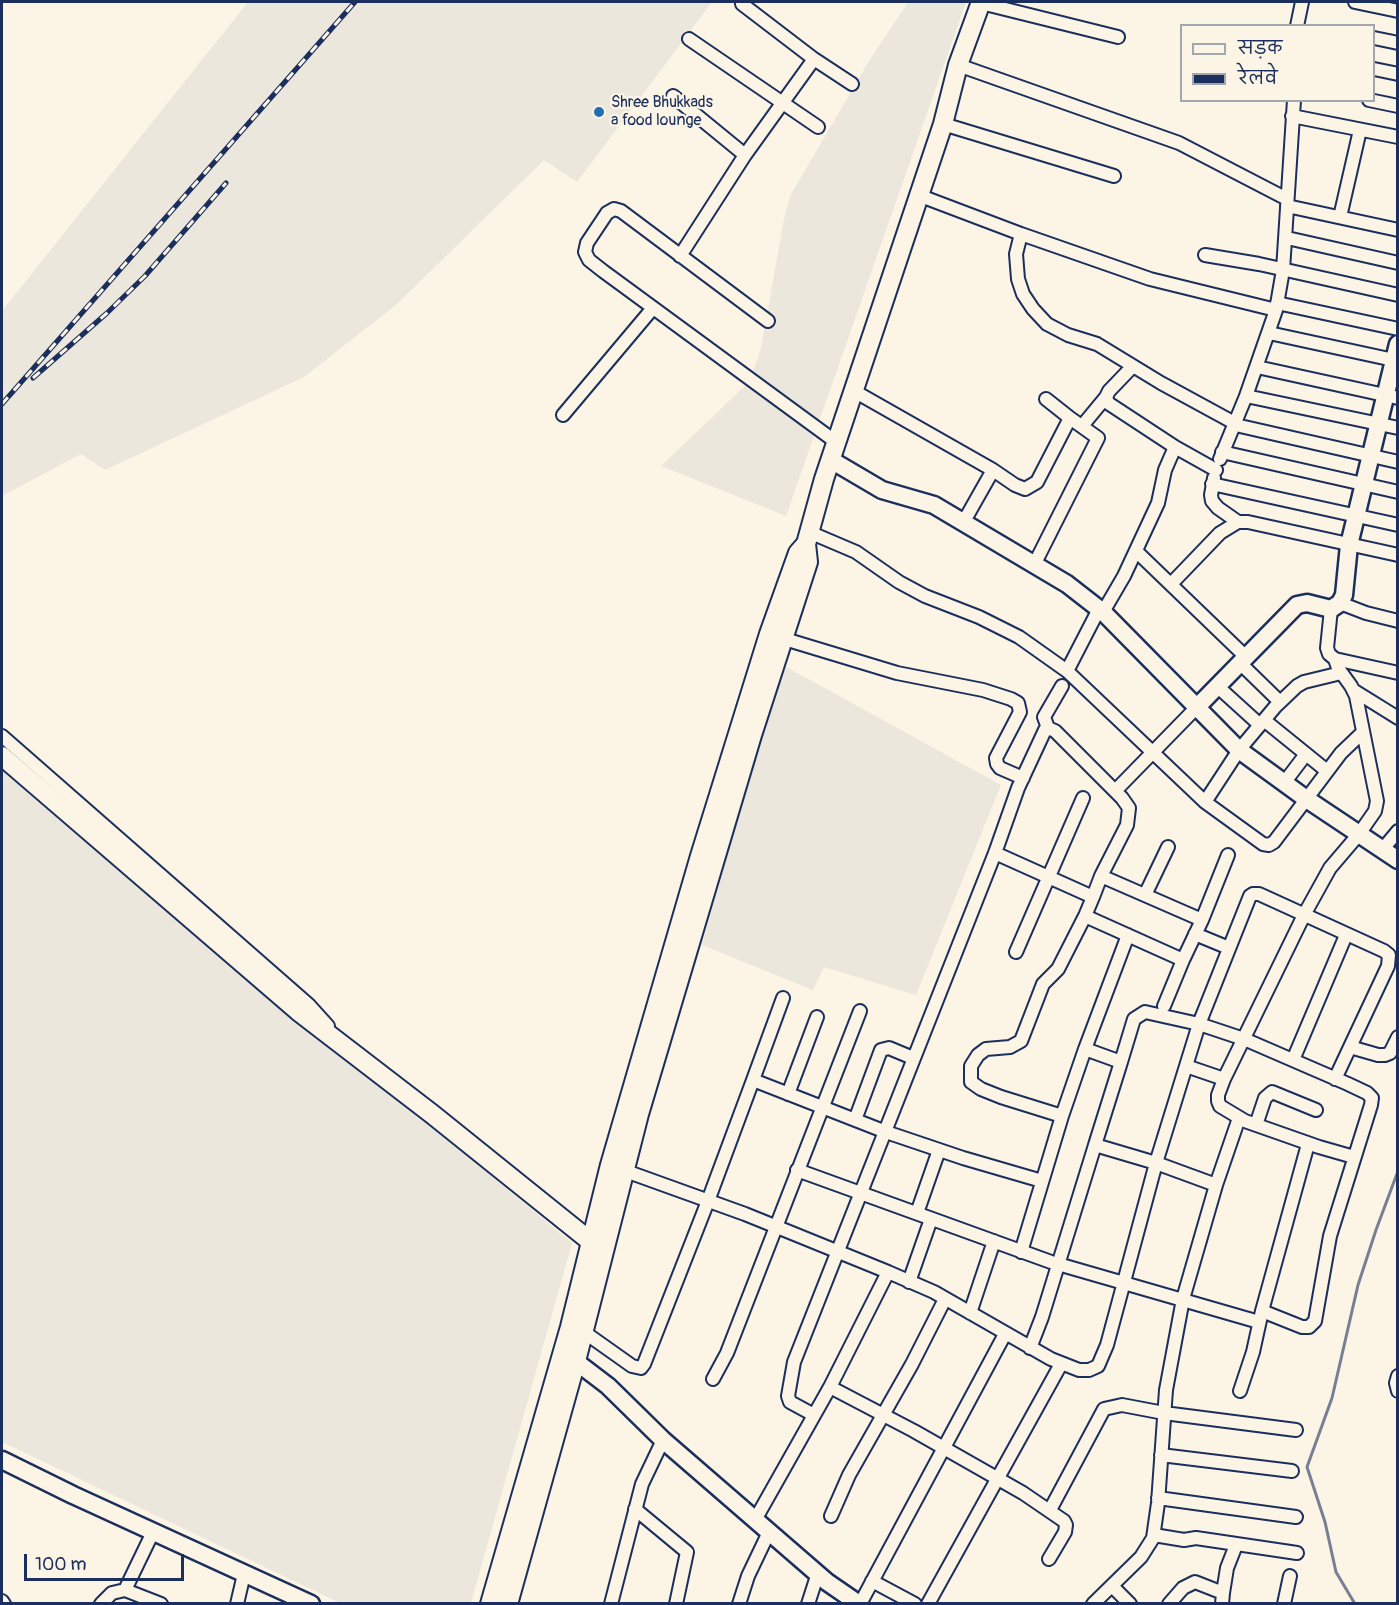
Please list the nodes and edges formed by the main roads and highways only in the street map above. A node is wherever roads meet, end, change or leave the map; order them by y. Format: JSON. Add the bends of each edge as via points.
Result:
{"nodes":[{"id":1,"x":981,"y":2,"type":"edge"},
{"id":2,"x":2,"y":756,"type":"edge"},
{"id":3,"x":597,"y":1247,"type":"junction"},
{"id":4,"x":569,"y":1357,"type":"junction"},
{"id":5,"x":490,"y":1604,"type":"edge"},
{"id":6,"x":508,"y":1604,"type":"edge"}],
"edges":[{"from":1,"to":3,"type":"main road","via":[[836,442],[808,538],[808,562],[775,636]]},
{"from":2,"to":3,"type":"main road","via":[[297,1011]]},
{"from":3,"to":4,"type":"main road"},
{"from":3,"to":4,"type":"main road","via":[[584,1332]]},
{"from":4,"to":5,"type":"main road"},
{"from":4,"to":6,"type":"main road"}]}
